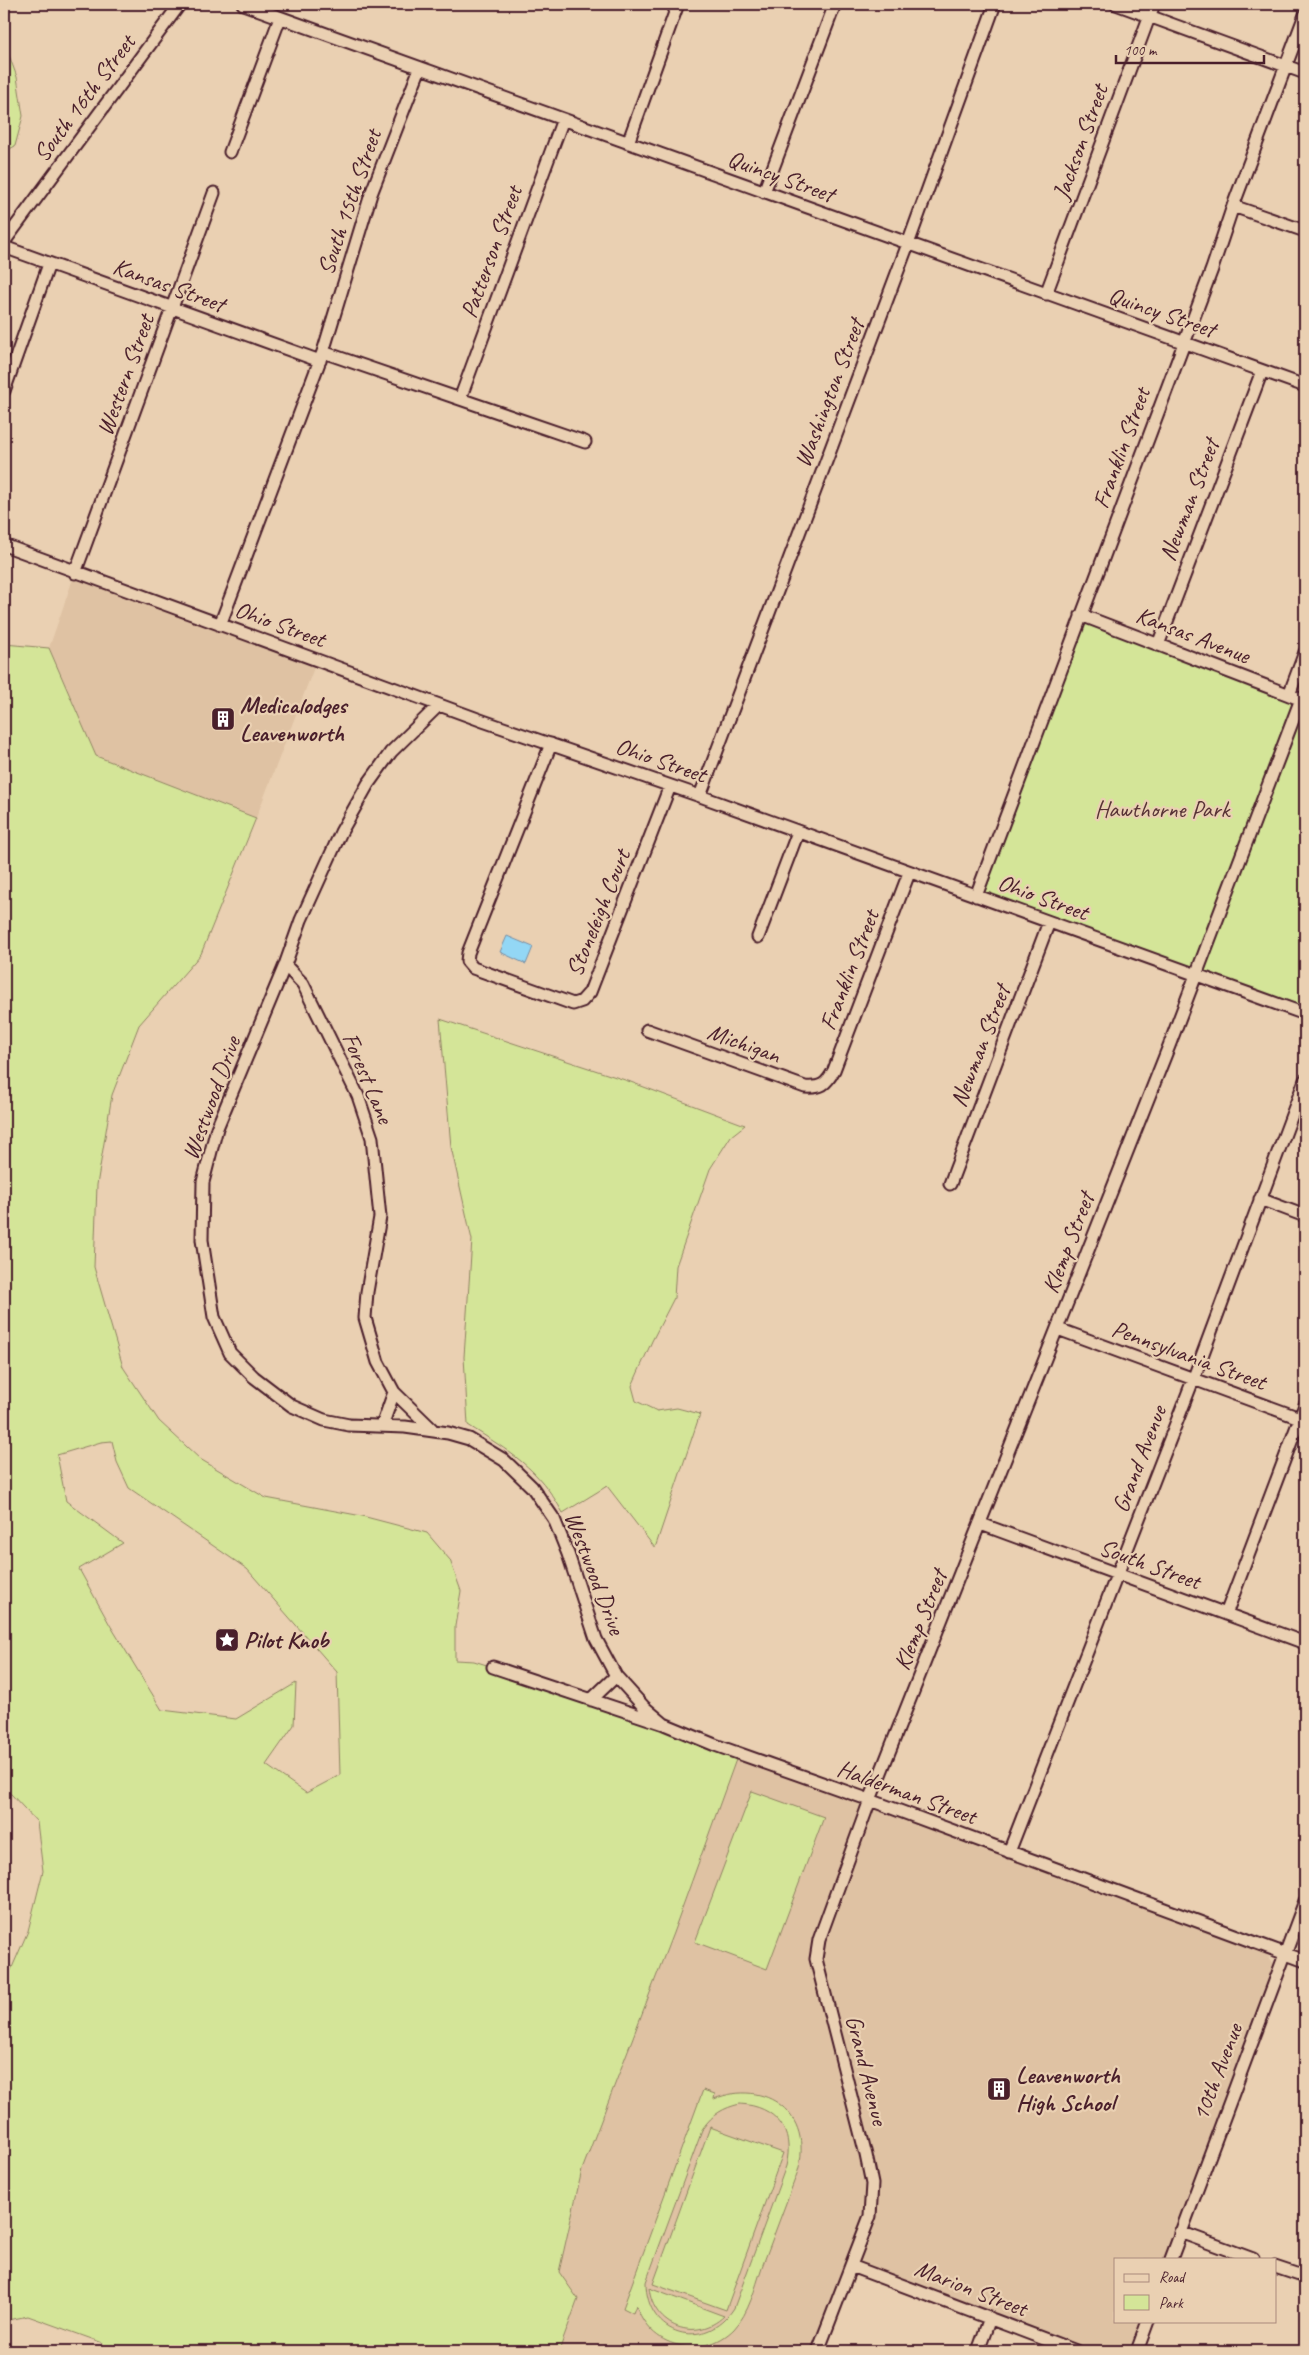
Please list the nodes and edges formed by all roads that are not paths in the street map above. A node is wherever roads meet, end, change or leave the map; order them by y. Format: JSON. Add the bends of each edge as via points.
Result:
{"nodes":[{"id":1,"x":180,"y":4,"type":"edge"},
{"id":2,"x":242,"y":4,"type":"edge"},
{"id":3,"x":678,"y":4,"type":"edge"},
{"id":4,"x":835,"y":4,"type":"edge"},
{"id":5,"x":995,"y":4,"type":"edge"},
{"id":6,"x":1116,"y":4,"type":"edge"},
{"id":7,"x":1154,"y":4,"type":"edge"},
{"id":8,"x":1305,"y":15,"type":"edge"},
{"id":9,"x":1150,"y":16,"type":"junction"},
{"id":10,"x":280,"y":18,"type":"junction"},
{"id":11,"x":1287,"y":67,"type":"junction"},
{"id":12,"x":420,"y":68,"type":"junction"},
{"id":13,"x":1305,"y":73,"type":"edge"},
{"id":14,"x":563,"y":120,"type":"junction"},
{"id":15,"x":628,"y":143,"type":"junction"},
{"id":16,"x":230,"y":152,"type":"dead end"},
{"id":17,"x":764,"y":192,"type":"junction"},
{"id":18,"x":214,"y":193,"type":"dead end"},
{"id":19,"x":1234,"y":206,"type":"junction"},
{"id":20,"x":1305,"y":231,"type":"edge"},
{"id":21,"x":4,"y":242,"type":"edge"},
{"id":22,"x":908,"y":244,"type":"junction"},
{"id":23,"x":4,"y":247,"type":"edge"},
{"id":24,"x":49,"y":264,"type":"junction"},
{"id":25,"x":1046,"y":294,"type":"junction"},
{"id":26,"x":172,"y":308,"type":"junction"},
{"id":27,"x":1183,"y":342,"type":"junction"},
{"id":28,"x":321,"y":357,"type":"junction"},
{"id":29,"x":1262,"y":371,"type":"junction"},
{"id":30,"x":1305,"y":386,"type":"edge"},
{"id":31,"x":4,"y":391,"type":"edge"},
{"id":32,"x":460,"y":399,"type":"junction"},
{"id":33,"x":585,"y":442,"type":"dead end"},
{"id":34,"x":4,"y":545,"type":"edge"},
{"id":35,"x":75,"y":572,"type":"junction"},
{"id":36,"x":1081,"y":615,"type":"junction"},
{"id":37,"x":220,"y":625,"type":"junction"},
{"id":38,"x":1158,"y":645,"type":"junction"},
{"id":39,"x":1305,"y":652,"type":"edge"},
{"id":40,"x":1289,"y":695,"type":"junction"},
{"id":41,"x":1303,"y":700,"type":"edge"},
{"id":42,"x":440,"y":705,"type":"junction"},
{"id":43,"x":551,"y":744,"type":"junction"},
{"id":44,"x":670,"y":786,"type":"junction"},
{"id":45,"x":700,"y":796,"type":"junction"},
{"id":46,"x":798,"y":832,"type":"junction"},
{"id":47,"x":909,"y":873,"type":"junction"},
{"id":48,"x":976,"y":896,"type":"junction"},
{"id":49,"x":1049,"y":922,"type":"junction"},
{"id":50,"x":758,"y":937,"type":"dead end"},
{"id":51,"x":285,"y":965,"type":"junction"},
{"id":52,"x":1196,"y":974,"type":"junction"},
{"id":53,"x":1305,"y":1014,"type":"edge"},
{"id":54,"x":647,"y":1030,"type":"dead end"},
{"id":55,"x":1305,"y":1080,"type":"edge"},
{"id":56,"x":827,"y":1082,"type":"joint"},
{"id":57,"x":950,"y":1184,"type":"dead end"},
{"id":58,"x":1260,"y":1199,"type":"junction"},
{"id":59,"x":1305,"y":1216,"type":"edge"},
{"id":60,"x":1058,"y":1329,"type":"junction"},
{"id":61,"x":1193,"y":1380,"type":"junction"},
{"id":62,"x":394,"y":1392,"type":"junction"},
{"id":63,"x":1305,"y":1405,"type":"edge"},
{"id":64,"x":1303,"y":1420,"type":"edge"},
{"id":65,"x":382,"y":1426,"type":"junction"},
{"id":66,"x":432,"y":1429,"type":"junction"},
{"id":67,"x":981,"y":1524,"type":"junction"},
{"id":68,"x":1117,"y":1576,"type":"junction"},
{"id":69,"x":1226,"y":1614,"type":"junction"},
{"id":70,"x":1305,"y":1644,"type":"edge"},
{"id":71,"x":493,"y":1667,"type":"dead end"},
{"id":72,"x":616,"y":1676,"type":"junction"},
{"id":73,"x":591,"y":1700,"type":"junction"},
{"id":74,"x":664,"y":1724,"type":"junction"},
{"id":75,"x":870,"y":1800,"type":"junction"},
{"id":76,"x":1009,"y":1852,"type":"junction"},
{"id":77,"x":1305,"y":1901,"type":"edge"},
{"id":78,"x":1284,"y":1953,"type":"junction"},
{"id":79,"x":1305,"y":1961,"type":"edge"},
{"id":80,"x":1180,"y":2232,"type":"junction"},
{"id":81,"x":1171,"y":2258,"type":"edge"},
{"id":82,"x":1250,"y":2258,"type":"edge"},
{"id":83,"x":851,"y":2266,"type":"junction"},
{"id":84,"x":1276,"y":2267,"type":"edge"},
{"id":85,"x":1305,"y":2277,"type":"edge"},
{"id":86,"x":990,"y":2318,"type":"junction"},
{"id":87,"x":1148,"y":2322,"type":"edge"},
{"id":88,"x":818,"y":2351,"type":"edge"},
{"id":89,"x":978,"y":2351,"type":"edge"},
{"id":90,"x":1076,"y":2351,"type":"edge"},
{"id":91,"x":1138,"y":2351,"type":"edge"}],
"edges":[{"from":1,"to":21,"type":"street","name":"South 16th Street"},
{"from":2,"to":10,"type":"street","name":"Quincy Street"},
{"from":3,"to":15,"type":"street"},
{"from":4,"to":17,"type":"street"},
{"from":5,"to":22,"type":"street","name":"Washington Street"},
{"from":6,"to":9,"type":"street"},
{"from":7,"to":9,"type":"street","name":"Jackson Street"},
{"from":8,"to":11,"type":"street","name":"Franklin Street"},
{"from":9,"to":11,"type":"street"},
{"from":9,"to":25,"type":"street","name":"Jackson Street"},
{"from":10,"to":12,"type":"street","name":"Quincy Street"},
{"from":10,"to":16,"type":"street"},
{"from":11,"to":13,"type":"street"},
{"from":11,"to":19,"type":"street","name":"Franklin Street"},
{"from":12,"to":14,"type":"street","name":"Quincy Street"},
{"from":12,"to":28,"type":"street","name":"South 15th Street","via":[[371,194]]},
{"from":14,"to":15,"type":"street","name":"Quincy Street"},
{"from":14,"to":32,"type":"street","name":"Patterson Street"},
{"from":15,"to":17,"type":"street","name":"Quincy Street"},
{"from":17,"to":22,"type":"street","name":"Quincy Street"},
{"from":18,"to":26,"type":"street","name":"Western Street"},
{"from":19,"to":20,"type":"street"},
{"from":19,"to":27,"type":"street","name":"Franklin Street"},
{"from":22,"to":25,"type":"street","name":"Quincy Street"},
{"from":22,"to":45,"type":"street","name":"Washington Street"},
{"from":23,"to":24,"type":"street","name":"Kansas Street"},
{"from":24,"to":26,"type":"street","name":"Kansas Street"},
{"from":24,"to":31,"type":"street"},
{"from":25,"to":27,"type":"street","name":"Quincy Street"},
{"from":26,"to":28,"type":"street","name":"Kansas Street"},
{"from":26,"to":35,"type":"street","name":"Western Street"},
{"from":27,"to":29,"type":"street","name":"Quincy Street"},
{"from":27,"to":36,"type":"street","name":"Franklin Street"},
{"from":28,"to":32,"type":"street","name":"Kansas Street"},
{"from":28,"to":37,"type":"street","name":"South 15th Street"},
{"from":29,"to":30,"type":"street","name":"Quincy Street"},
{"from":29,"to":38,"type":"street","name":"Newman Street"},
{"from":32,"to":33,"type":"street","name":"Kansas Street"},
{"from":34,"to":35,"type":"street","name":"Ohio Street"},
{"from":35,"to":37,"type":"street","name":"Ohio Street"},
{"from":36,"to":38,"type":"street","name":"Kansas Avenue"},
{"from":36,"to":48,"type":"street","name":"Franklin Street"},
{"from":37,"to":42,"type":"street","name":"Ohio Street"},
{"from":38,"to":40,"type":"street","name":"Kansas Avenue"},
{"from":39,"to":40,"type":"street"},
{"from":40,"to":41,"type":"street"},
{"from":41,"to":52,"type":"street","name":"Klemp Street"},
{"from":42,"to":43,"type":"street","name":"Ohio Street"},
{"from":42,"to":51,"type":"street","name":"Westwood Drive","via":[[391,752],[368,784],[341,832]]},
{"from":43,"to":44,"type":"street","name":"Ohio Street"},
{"from":43,"to":44,"type":"street","name":"Stoneleigh Court","via":[[468,953],[468,961],[474,968],[573,1004],[582,1001],[590,992]]},
{"from":44,"to":45,"type":"street","name":"Ohio Street"},
{"from":45,"to":46,"type":"street","name":"Ohio Street"},
{"from":46,"to":47,"type":"street","name":"Ohio Street"},
{"from":46,"to":50,"type":"street"},
{"from":47,"to":48,"type":"street","name":"Ohio Street"},
{"from":47,"to":56,"type":"street","name":"Franklin Street"},
{"from":48,"to":49,"type":"street","name":"Ohio Street"},
{"from":49,"to":52,"type":"street","name":"Ohio Street"},
{"from":49,"to":57,"type":"street","name":"Newman Street"},
{"from":51,"to":62,"type":"street","name":"Forest Lane","via":[[303,984],[358,1096],[372,1138],[380,1217],[365,1318],[378,1362]]},
{"from":51,"to":65,"type":"street","name":"Westwood Drive","via":[[217,1128],[203,1182],[202,1240],[214,1317],[230,1353],[254,1377],[292,1406],[324,1420]]},
{"from":52,"to":53,"type":"street","name":"Ohio Street"},
{"from":52,"to":60,"type":"street","name":"Klemp Street"},
{"from":54,"to":56,"type":"street","name":"Michigan","via":[[804,1087],[816,1088]]},
{"from":55,"to":58,"type":"street","name":"Grand Avenue"},
{"from":58,"to":59,"type":"street"},
{"from":58,"to":61,"type":"street","name":"Grand Avenue"},
{"from":60,"to":61,"type":"street","name":"Pennsylvania Street"},
{"from":60,"to":67,"type":"street","name":"Klemp Street"},
{"from":61,"to":64,"type":"street","name":"Pennsylvania Street"},
{"from":61,"to":68,"type":"street","name":"Grand Avenue"},
{"from":62,"to":65,"type":"street"},
{"from":62,"to":66,"type":"street","name":"Forest Lane"},
{"from":63,"to":64,"type":"street"},
{"from":64,"to":69,"type":"street"},
{"from":65,"to":66,"type":"street","name":"Westwood Drive"},
{"from":66,"to":72,"type":"street","name":"Westwood Drive","via":[[469,1439],[504,1460],[532,1487],[554,1518],[596,1638]]},
{"from":67,"to":68,"type":"street","name":"South Street"},
{"from":67,"to":75,"type":"street","name":"Klemp Street"},
{"from":68,"to":69,"type":"street","name":"South Street"},
{"from":68,"to":76,"type":"street","name":"Grand Avenue"},
{"from":69,"to":70,"type":"street","name":"South Street"},
{"from":71,"to":73,"type":"street","name":"Halderman Street"},
{"from":72,"to":73,"type":"street"},
{"from":72,"to":74,"type":"street","name":"Westwood Drive"},
{"from":73,"to":74,"type":"street","name":"Halderman Street"},
{"from":74,"to":75,"type":"street","name":"Halderman Street"},
{"from":75,"to":76,"type":"street","name":"Halderman Street"},
{"from":75,"to":83,"type":"street","name":"Grand Avenue","via":[[818,1940],[816,1959],[872,2184],[870,2216]]},
{"from":76,"to":78,"type":"street","name":"Halderman Street"},
{"from":77,"to":78,"type":"street","name":"10th Avenue"},
{"from":78,"to":79,"type":"street","name":"Halderman Street"},
{"from":78,"to":80,"type":"street","name":"10th Avenue"},
{"from":80,"to":81,"type":"street","name":"10th Avenue"},
{"from":80,"to":82,"type":"street"},
{"from":83,"to":86,"type":"street","name":"Marion Street"},
{"from":83,"to":88,"type":"street","name":"Grand Avenue"},
{"from":84,"to":85,"type":"street"},
{"from":86,"to":89,"type":"street"},
{"from":86,"to":90,"type":"street","name":"Marion Street"},
{"from":87,"to":91,"type":"street"}]}
